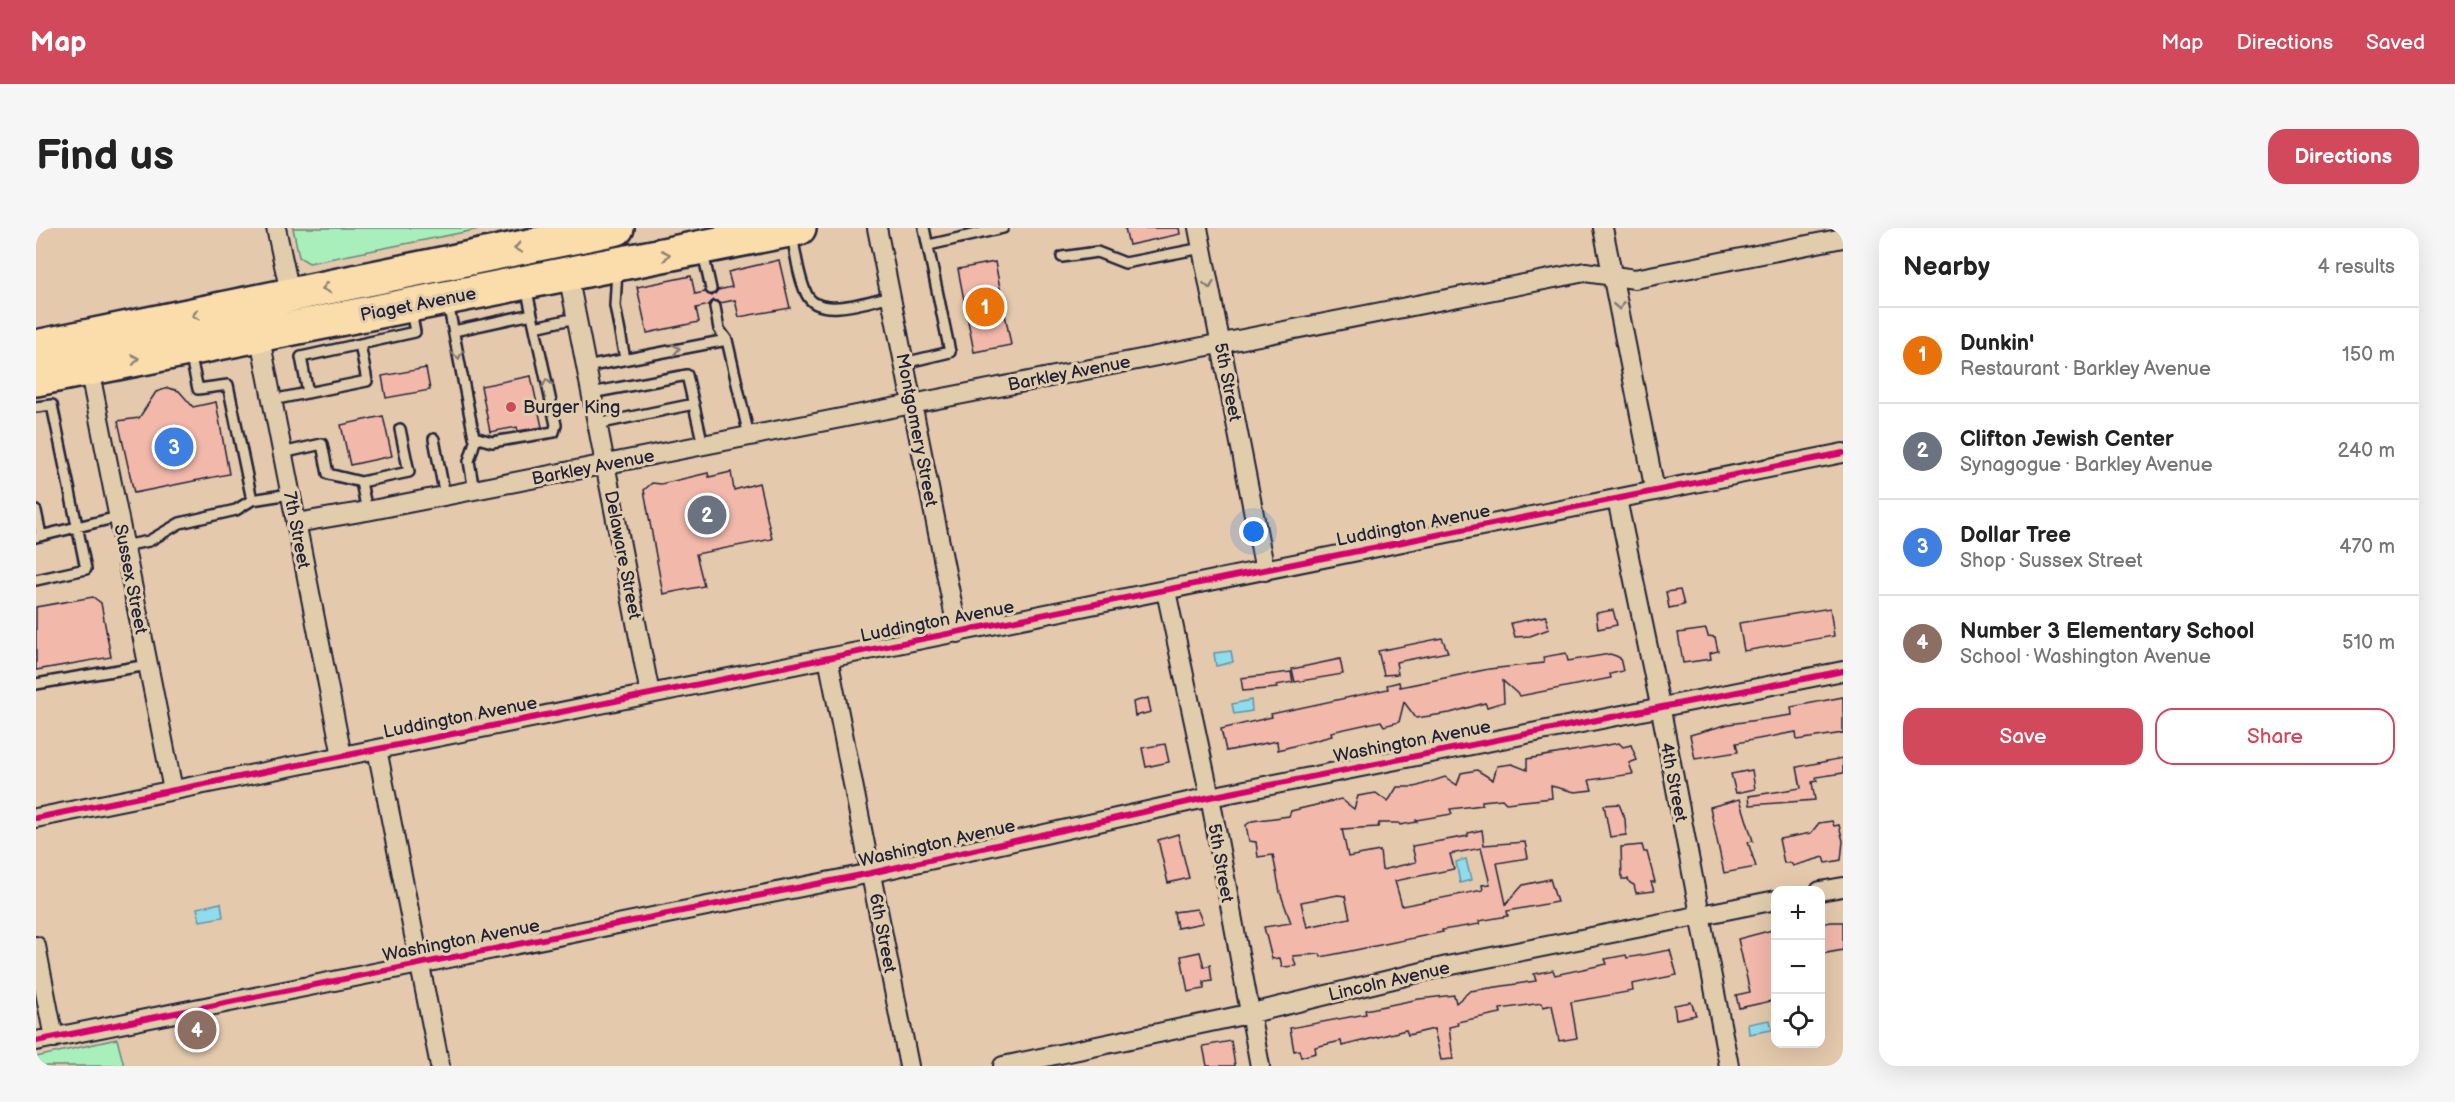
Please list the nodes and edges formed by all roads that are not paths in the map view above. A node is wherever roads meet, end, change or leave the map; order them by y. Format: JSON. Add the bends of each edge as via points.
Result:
{"nodes":[{"id":1,"x":276,"y":228,"type":"edge"},
{"id":2,"x":617,"y":228,"type":"edge"},
{"id":3,"x":877,"y":228,"type":"edge"},
{"id":4,"x":924,"y":228,"type":"edge"},
{"id":5,"x":1003,"y":228,"type":"edge"},
{"id":6,"x":1198,"y":228,"type":"edge"},
{"id":7,"x":1603,"y":228,"type":"edge"},
{"id":8,"x":795,"y":229,"type":"edge"},
{"id":9,"x":1843,"y":238,"type":"edge"},
{"id":10,"x":929,"y":245,"type":"junction"},
{"id":11,"x":702,"y":248,"type":"junction"},
{"id":12,"x":1202,"y":248,"type":"junction"},
{"id":13,"x":1062,"y":257,"type":"dead end"},
{"id":14,"x":618,"y":264,"type":"junction"},
{"id":15,"x":568,"y":273,"type":"junction"},
{"id":16,"x":1613,"y":276,"type":"junction"},
{"id":17,"x":525,"y":282,"type":"junction"},
{"id":18,"x":711,"y":289,"type":"dead end"},
{"id":19,"x":290,"y":296,"type":"junction"},
{"id":20,"x":891,"y":296,"type":"junction"},
{"id":21,"x":447,"y":298,"type":"junction"},
{"id":22,"x":410,"y":305,"type":"junction"},
{"id":23,"x":715,"y":307,"type":"dead end"},
{"id":24,"x":532,"y":314,"type":"junction"},
{"id":25,"x":576,"y":318,"type":"junction"},
{"id":26,"x":257,"y":319,"type":"junction"},
{"id":27,"x":535,"y":327,"type":"junction"},
{"id":28,"x":454,"y":331,"type":"junction"},
{"id":29,"x":727,"y":340,"type":"junction"},
{"id":30,"x":315,"y":342,"type":"junction"},
{"id":31,"x":360,"y":344,"type":"junction"},
{"id":32,"x":1221,"y":344,"type":"junction"},
{"id":33,"x":36,"y":347,"type":"edge"},
{"id":34,"x":189,"y":348,"type":"junction"},
{"id":35,"x":625,"y":359,"type":"junction"},
{"id":36,"x":904,"y":363,"type":"junction"},
{"id":37,"x":586,"y":367,"type":"junction"},
{"id":38,"x":88,"y":368,"type":"junction"},
{"id":39,"x":36,"y":379,"type":"edge"},
{"id":40,"x":308,"y":393,"type":"junction"},
{"id":41,"x":591,"y":393,"type":"junction"},
{"id":42,"x":272,"y":400,"type":"junction"},
{"id":43,"x":694,"y":404,"type":"junction"},
{"id":44,"x":912,"y":404,"type":"junction"},
{"id":45,"x":36,"y":407,"type":"edge"},
{"id":46,"x":597,"y":424,"type":"junction"},
{"id":47,"x":400,"y":429,"type":"dead end"},
{"id":48,"x":749,"y":436,"type":"junction"},
{"id":49,"x":476,"y":438,"type":"junction"},
{"id":50,"x":434,"y":439,"type":"dead end"},
{"id":51,"x":704,"y":445,"type":"junction"},
{"id":52,"x":282,"y":453,"type":"junction"},
{"id":53,"x":1843,"y":453,"type":"edge"},
{"id":54,"x":605,"y":465,"type":"junction"},
{"id":55,"x":361,"y":482,"type":"junction"},
{"id":56,"x":474,"y":490,"type":"junction"},
{"id":57,"x":1655,"y":491,"type":"junction"},
{"id":58,"x":290,"y":494,"type":"junction"},
{"id":59,"x":446,"y":496,"type":"junction"},
{"id":60,"x":1617,"y":499,"type":"junction"},
{"id":61,"x":252,"y":500,"type":"junction"},
{"id":62,"x":36,"y":511,"type":"edge"},
{"id":63,"x":367,"y":512,"type":"junction"},
{"id":64,"x":118,"y":518,"type":"junction"},
{"id":65,"x":296,"y":523,"type":"junction"},
{"id":66,"x":78,"y":527,"type":"junction"},
{"id":67,"x":39,"y":536,"type":"edge"},
{"id":68,"x":124,"y":546,"type":"junction"},
{"id":69,"x":1265,"y":571,"type":"junction"},
{"id":70,"x":36,"y":580,"type":"edge"},
{"id":71,"x":1166,"y":591,"type":"junction"},
{"id":72,"x":958,"y":633,"type":"junction"},
{"id":73,"x":828,"y":658,"type":"junction"},
{"id":74,"x":148,"y":665,"type":"junction"},
{"id":75,"x":1843,"y":671,"type":"edge"},
{"id":76,"x":36,"y":684,"type":"edge"},
{"id":77,"x":650,"y":694,"type":"junction"},
{"id":78,"x":1660,"y":705,"type":"junction"},
{"id":79,"x":377,"y":749,"type":"junction"},
{"id":80,"x":342,"y":756,"type":"junction"},
{"id":81,"x":173,"y":790,"type":"junction"},
{"id":82,"x":1210,"y":797,"type":"junction"},
{"id":83,"x":36,"y":818,"type":"edge"},
{"id":84,"x":871,"y":873,"type":"junction"},
{"id":85,"x":1843,"y":887,"type":"edge"},
{"id":86,"x":1825,"y":890,"type":"edge"},
{"id":87,"x":1771,"y":901,"type":"edge"},
{"id":88,"x":1699,"y":915,"type":"junction"},
{"id":89,"x":36,"y":946,"type":"edge"},
{"id":90,"x":420,"y":963,"type":"junction"},
{"id":91,"x":1248,"y":1014,"type":"junction"},
{"id":92,"x":45,"y":1040,"type":"edge"},
{"id":93,"x":441,"y":1066,"type":"edge"},
{"id":94,"x":909,"y":1066,"type":"edge"},
{"id":95,"x":1003,"y":1066,"type":"edge"},
{"id":96,"x":1260,"y":1066,"type":"edge"},
{"id":97,"x":1729,"y":1066,"type":"edge"}],
"edges":[{"from":1,"to":19,"type":"street"},
{"from":2,"to":19,"type":"highway","name":"Piaget Avenue","one_way":true},
{"from":3,"to":20,"type":"street","name":"Montgomery Street"},
{"from":4,"to":10,"type":"lane"},
{"from":5,"to":10,"type":"lane"},
{"from":6,"to":12,"type":"street","name":"5th Street"},
{"from":7,"to":16,"type":"street"},
{"from":8,"to":11,"type":"highway","name":"Piaget Avenue"},
{"from":8,"to":20,"type":"lane","via":[[806,293],[818,305],[831,308]]},
{"from":9,"to":16,"type":"street","name":"Barkley Avenue","via":[[1635,279]]},
{"from":10,"to":36,"type":"lane","via":[[950,352]]},
{"from":14,"to":11,"type":"highway","name":"Piaget Avenue","one_way":true},
{"from":11,"to":18,"type":"lane"},
{"from":12,"to":13,"type":"lane","via":[[1125,263],[1097,252]]},
{"from":12,"to":32,"type":"street","name":"5th Street","one_way":true},
{"from":14,"to":15,"type":"highway","name":"Piaget Avenue"},
{"from":14,"to":35,"type":"lane","via":[[615,306]]},
{"from":15,"to":17,"type":"highway","name":"Piaget Avenue"},
{"from":15,"to":25,"type":"street","name":"Delaware Street"},
{"from":16,"to":32,"type":"street","name":"Barkley Avenue","via":[[1585,272]]},
{"from":16,"to":57,"type":"street","one_way":true},
{"from":17,"to":21,"type":"highway","name":"Piaget Avenue"},
{"from":17,"to":24,"type":"lane"},
{"from":19,"to":26,"type":"highway","name":"Piaget Avenue"},
{"from":19,"to":30,"type":"street"},
{"from":20,"to":36,"type":"street","name":"Montgomery Street"},
{"from":21,"to":22,"type":"highway","name":"Piaget Avenue"},
{"from":21,"to":28,"type":"lane"},
{"from":22,"to":30,"type":"highway","name":"Piaget Avenue"},
{"from":22,"to":31,"type":"lane","via":[[415,332]]},
{"from":23,"to":29,"type":"lane","via":[[719,329]]},
{"from":24,"to":27,"type":"lane"},
{"from":24,"to":28,"type":"lane"},
{"from":25,"to":27,"type":"lane"},
{"from":25,"to":37,"type":"street","name":"Delaware Street"},
{"from":26,"to":30,"type":"highway","name":"Piaget Avenue"},
{"from":26,"to":33,"type":"highway","name":"Piaget Avenue","one_way":true},
{"from":26,"to":34,"type":"highway","name":"Piaget Avenue"},
{"from":26,"to":42,"type":"street","name":"7th Street"},
{"from":49,"to":27,"type":"lane","one_way":true,"via":[[492,442],[554,432],[556,425]]},
{"from":28,"to":49,"type":"lane","one_way":true},
{"from":35,"to":29,"type":"lane","one_way":true},
{"from":29,"to":48,"type":"lane"},
{"from":30,"to":31,"type":"lane","via":[[341,353]]},
{"from":30,"to":40,"type":"lane","via":[[301,357]]},
{"from":31,"to":40,"type":"lane","via":[[367,381],[331,385]]},
{"from":32,"to":44,"type":"street","name":"Barkley Avenue"},
{"from":32,"to":69,"type":"street","name":"5th Street"},
{"from":38,"to":34,"type":"highway","name":"Piaget Avenue","one_way":true},
{"from":34,"to":61,"type":"lane","via":[[198,389],[228,384]]},
{"from":35,"to":37,"type":"lane"},
{"from":36,"to":44,"type":"street","name":"Montgomery Street"},
{"from":37,"to":41,"type":"street","name":"Delaware Street"},
{"from":38,"to":39,"type":"highway","name":"Piaget Avenue"},
{"from":38,"to":64,"type":"street","name":"Sussex Street"},
{"from":40,"to":42,"type":"lane"},
{"from":41,"to":43,"type":"lane","via":[[687,375]]},
{"from":41,"to":46,"type":"street","name":"Delaware Street"},
{"from":42,"to":52,"type":"street","name":"7th Street"},
{"from":43,"to":46,"type":"lane"},
{"from":43,"to":51,"type":"lane"},
{"from":44,"to":48,"type":"street","name":"Barkley Avenue"},
{"from":44,"to":72,"type":"street","name":"Montgomery Street"},
{"from":45,"to":66,"type":"lane","via":[[52,405]]},
{"from":46,"to":54,"type":"street","name":"Delaware Street"},
{"from":47,"to":55,"type":"lane","via":[[409,472]]},
{"from":48,"to":51,"type":"street","name":"Barkley Avenue"},
{"from":49,"to":56,"type":"lane","via":[[469,461]]},
{"from":50,"to":59,"type":"lane"},
{"from":51,"to":54,"type":"street","name":"Barkley Avenue"},
{"from":52,"to":55,"type":"lane","via":[[322,444],[328,474]]},
{"from":52,"to":58,"type":"street","name":"7th Street"},
{"from":53,"to":57,"type":"street","name":"Luddington Avenue"},
{"from":54,"to":56,"type":"street","name":"Barkley Avenue"},
{"from":54,"to":77,"type":"street","name":"Delaware Street"},
{"from":55,"to":63,"type":"lane"},
{"from":56,"to":59,"type":"street","name":"Barkley Avenue"},
{"from":57,"to":60,"type":"street","name":"Luddington Avenue"},
{"from":58,"to":61,"type":"lane"},
{"from":58,"to":65,"type":"street","name":"7th Street"},
{"from":59,"to":63,"type":"street","name":"Barkley Avenue"},
{"from":60,"to":69,"type":"street","name":"Luddington Avenue"},
{"from":60,"to":78,"type":"street","name":"4th Street"},
{"from":61,"to":68,"type":"lane","via":[[236,510],[180,523],[149,541]]},
{"from":62,"to":67,"type":"lane"},
{"from":63,"to":65,"type":"street","name":"Barkley Avenue"},
{"from":64,"to":66,"type":"lane"},
{"from":64,"to":68,"type":"street","name":"Sussex Street"},
{"from":65,"to":80,"type":"street","name":"7th Street"},
{"from":66,"to":67,"type":"lane"},
{"from":66,"to":70,"type":"lane","via":[[86,569]]},
{"from":68,"to":74,"type":"street","name":"Sussex Street"},
{"from":69,"to":71,"type":"street","name":"Luddington Avenue"},
{"from":71,"to":72,"type":"street","name":"Luddington Avenue"},
{"from":71,"to":82,"type":"street","name":"5th Street"},
{"from":72,"to":73,"type":"street","name":"Luddington Avenue"},
{"from":73,"to":77,"type":"street","name":"Luddington Avenue"},
{"from":73,"to":84,"type":"street","name":"6th Street"},
{"from":74,"to":76,"type":"lane"},
{"from":74,"to":81,"type":"street","name":"Sussex Street"},
{"from":75,"to":78,"type":"street","name":"Washington Avenue"},
{"from":77,"to":79,"type":"street","name":"Luddington Avenue"},
{"from":78,"to":82,"type":"street","name":"Washington Avenue"},
{"from":78,"to":88,"type":"street","name":"4th Street"},
{"from":79,"to":80,"type":"street","name":"Luddington Avenue"},
{"from":79,"to":90,"type":"street"},
{"from":80,"to":81,"type":"street","name":"Luddington Avenue"},
{"from":81,"to":83,"type":"street","name":"Luddington Avenue"},
{"from":82,"to":84,"type":"street","name":"Washington Avenue"},
{"from":82,"to":91,"type":"street","name":"5th Street"},
{"from":84,"to":90,"type":"street","name":"Washington Avenue"},
{"from":84,"to":94,"type":"street","name":"6th Street"},
{"from":85,"to":86,"type":"street"},
{"from":87,"to":88,"type":"street","name":"Lincoln Avenue"},
{"from":88,"to":91,"type":"street","name":"Lincoln Avenue","via":[[1447,966]]},
{"from":88,"to":97,"type":"street","name":"4th Street"},
{"from":89,"to":92,"type":"street"},
{"from":90,"to":92,"type":"street","name":"Washington Avenue"},
{"from":90,"to":93,"type":"street"},
{"from":91,"to":95,"type":"street","name":"Lincoln Avenue"},
{"from":91,"to":96,"type":"street","name":"5th Street"}]}
